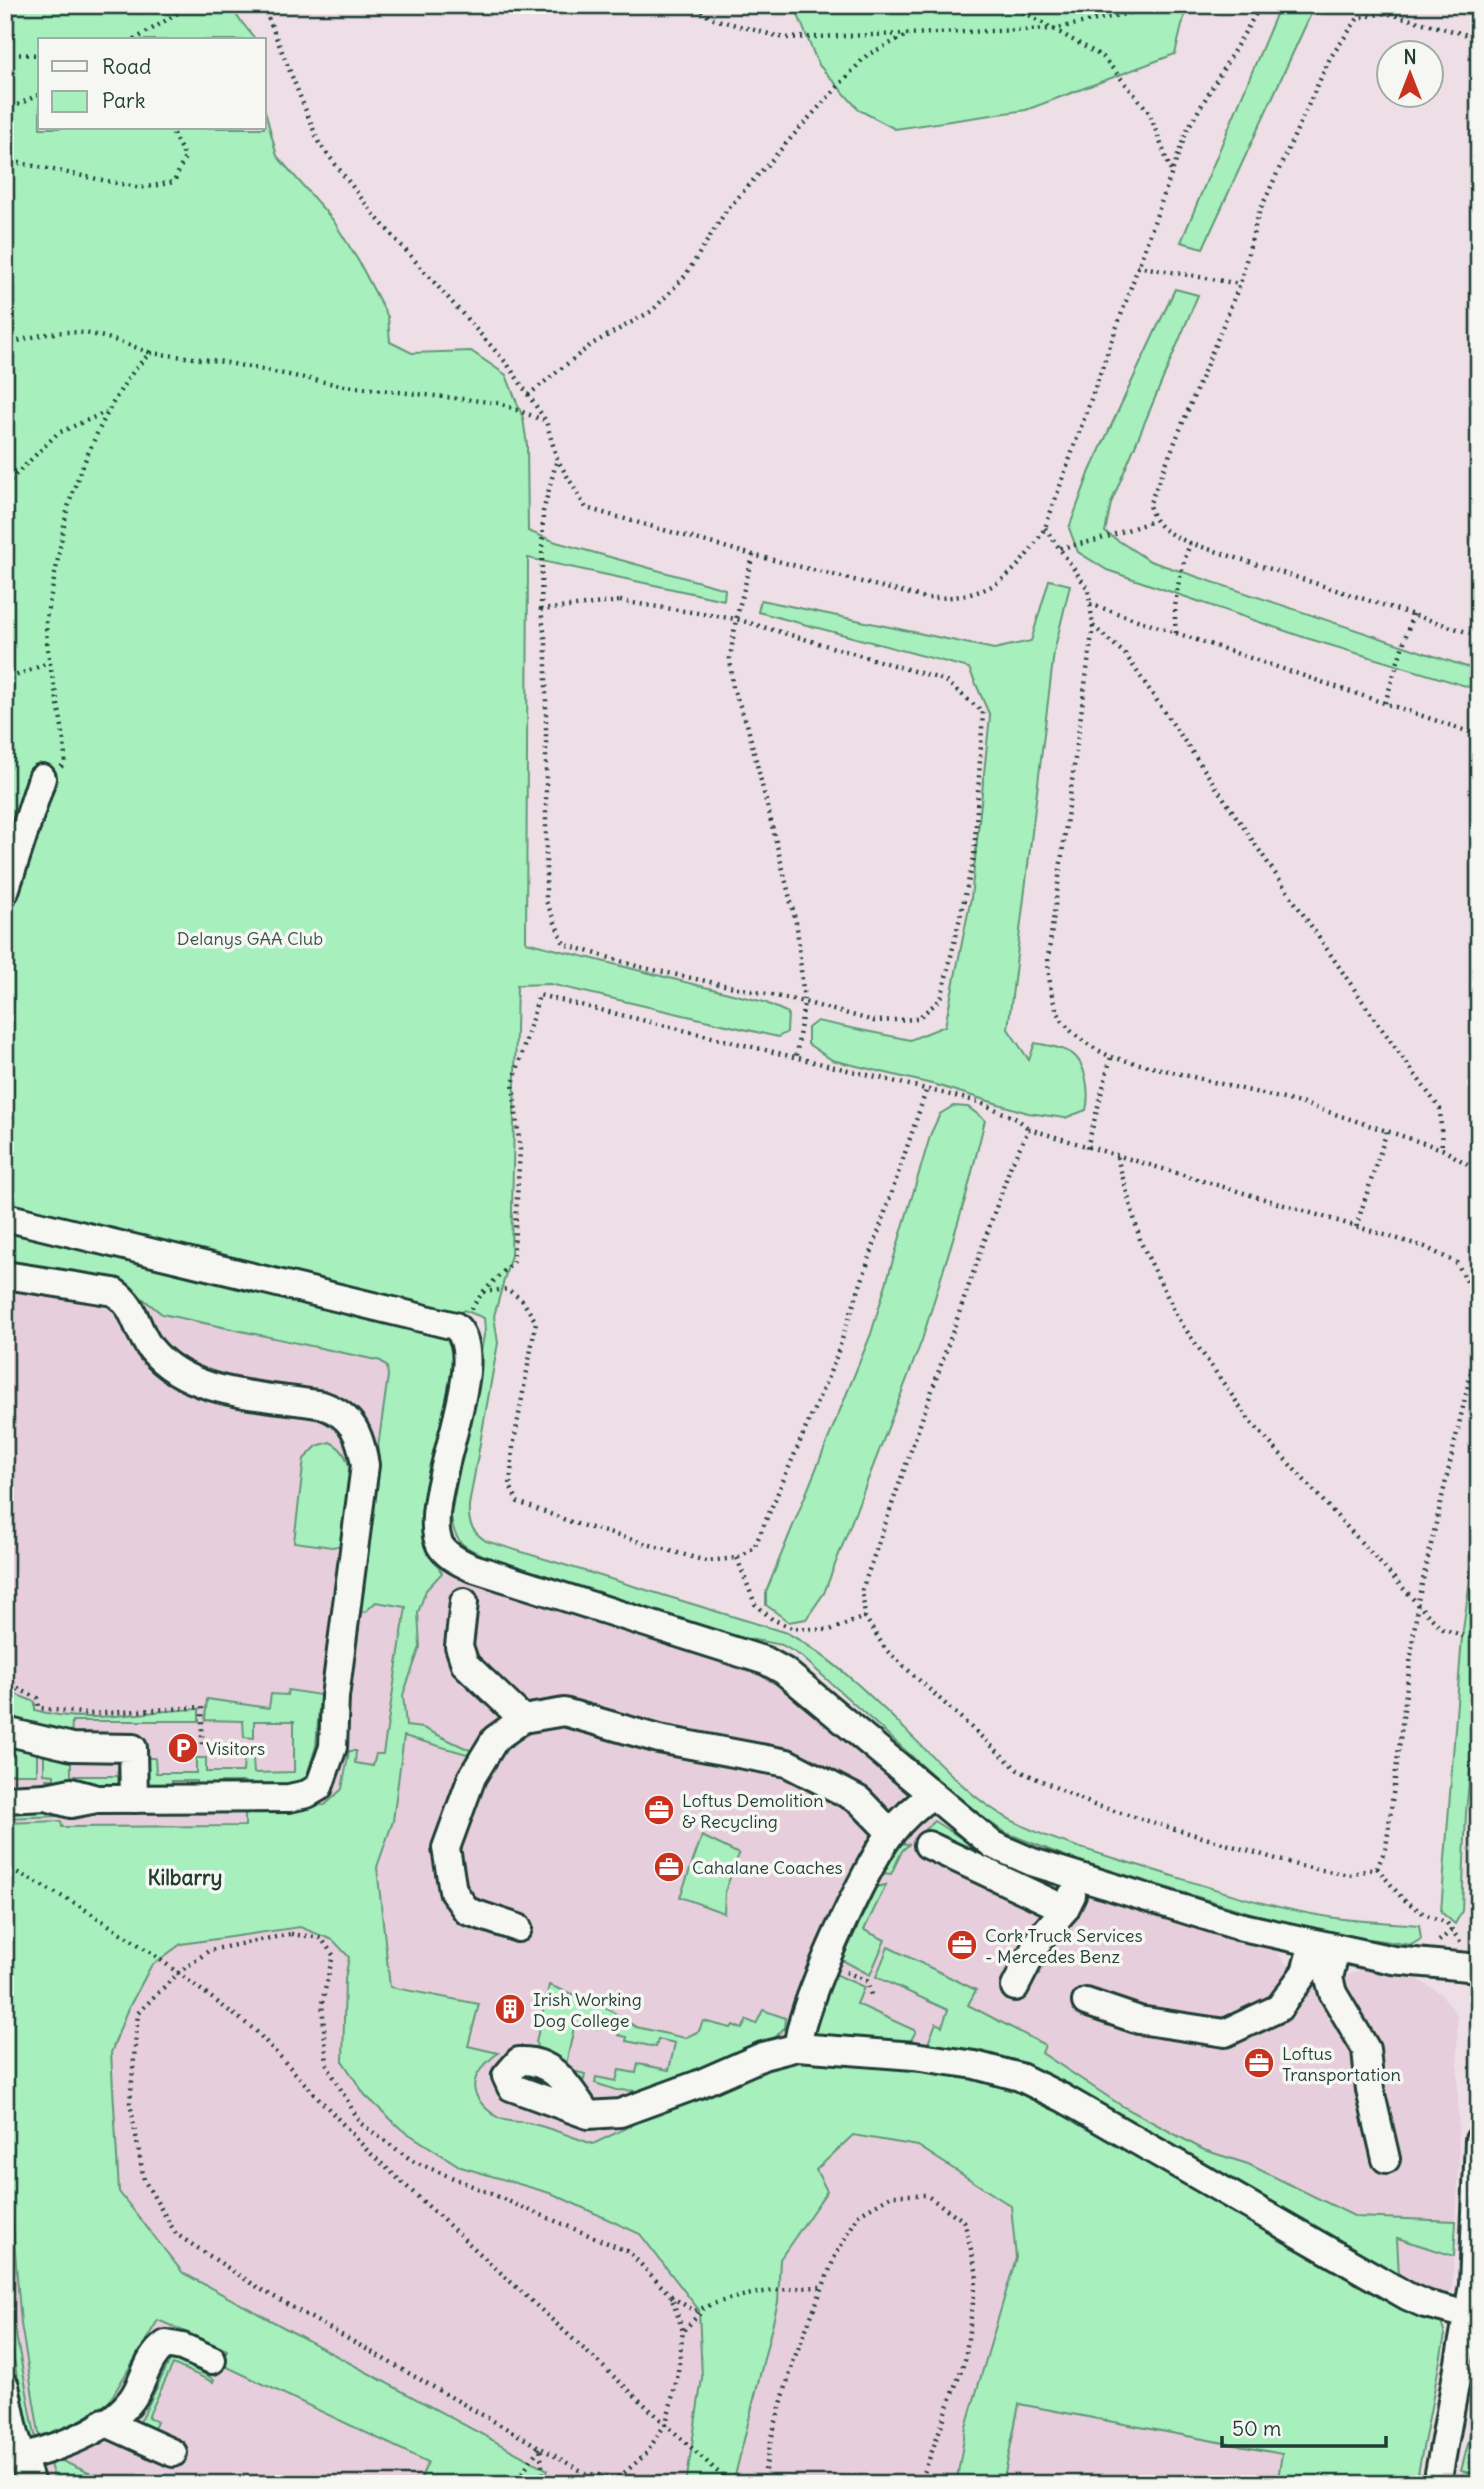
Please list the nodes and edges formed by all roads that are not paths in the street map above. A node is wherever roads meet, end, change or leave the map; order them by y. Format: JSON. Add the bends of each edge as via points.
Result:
{"nodes":[{"id":1,"x":49,"y":775,"type":"road end"},
{"id":2,"x":5,"y":891,"type":"edge"},
{"id":3,"x":5,"y":1217,"type":"edge"},
{"id":4,"x":5,"y":1275,"type":"edge"},
{"id":5,"x":464,"y":1602,"type":"dead end"},
{"id":6,"x":523,"y":1719,"type":"junction"},
{"id":7,"x":5,"y":1731,"type":"edge"},
{"id":8,"x":931,"y":1796,"type":"junction"},
{"id":9,"x":5,"y":1799,"type":"edge"},
{"id":10,"x":134,"y":1799,"type":"junction"},
{"id":11,"x":891,"y":1833,"type":"junction"},
{"id":12,"x":928,"y":1845,"type":"dead end"},
{"id":13,"x":1077,"y":1876,"type":"junction"},
{"id":14,"x":1065,"y":1909,"type":"junction"},
{"id":15,"x":518,"y":1928,"type":"dead end"},
{"id":16,"x":1325,"y":1947,"type":"junction"},
{"id":17,"x":1479,"y":1968,"type":"edge"},
{"id":18,"x":1015,"y":1987,"type":"dead end"},
{"id":19,"x":1086,"y":2003,"type":"dead end"},
{"id":20,"x":798,"y":2047,"type":"junction"},
{"id":21,"x":588,"y":2115,"type":"dead end"},
{"id":22,"x":1479,"y":2140,"type":"edge"},
{"id":23,"x":1386,"y":2159,"type":"dead end"},
{"id":24,"x":1479,"y":2199,"type":"edge"},
{"id":25,"x":1469,"y":2315,"type":"junction"},
{"id":26,"x":212,"y":2360,"type":"dead end"},
{"id":27,"x":5,"y":2386,"type":"edge"},
{"id":28,"x":104,"y":2422,"type":"junction"},
{"id":29,"x":173,"y":2453,"type":"dead end"},
{"id":30,"x":22,"y":2457,"type":"junction"},
{"id":31,"x":31,"y":2484,"type":"edge"},
{"id":32,"x":1437,"y":2484,"type":"edge"}],
"edges":[{"from":1,"to":2,"type":"street"},
{"from":3,"to":8,"type":"street","via":[[455,1326],[468,1347],[467,1369],[437,1531],[440,1545],[452,1558],[766,1661],[784,1671]]},
{"from":4,"to":10,"type":"street","via":[[114,1292],[128,1301],[150,1348],[169,1367],[203,1385],[322,1405],[340,1412],[360,1440],[365,1465],[335,1697],[333,1747],[319,1787],[289,1798]]},
{"from":5,"to":6,"type":"street","via":[[459,1646],[464,1664]]},
{"from":6,"to":11,"type":"street","via":[[564,1712],[659,1739],[788,1763],[859,1800]]},
{"from":6,"to":15,"type":"street","via":[[495,1739],[477,1767],[446,1848],[453,1891],[467,1911]]},
{"from":7,"to":10,"type":"street","via":[[72,1747],[133,1748]]},
{"from":8,"to":11,"type":"street"},
{"from":8,"to":13,"type":"street","via":[[993,1845]]},
{"from":9,"to":10,"type":"street","via":[[46,1797],[71,1804]]},
{"from":11,"to":20,"type":"street","via":[[869,1868],[826,1963],[801,2024]]},
{"from":12,"to":14,"type":"street"},
{"from":13,"to":14,"type":"street"},
{"from":13,"to":16,"type":"street","via":[[1238,1926]]},
{"from":14,"to":18,"type":"street","via":[[1040,1938]]},
{"from":16,"to":17,"type":"street","via":[[1393,1960]]},
{"from":16,"to":19,"type":"street","via":[[1279,2008],[1225,2033],[1139,2020]]},
{"from":16,"to":23,"type":"street","via":[[1333,1993],[1366,2049]]},
{"from":20,"to":21,"type":"street","via":[[763,2056],[620,2113]]},
{"from":20,"to":25,"type":"street","via":[[914,2056],[1020,2077],[1407,2296]]},
{"from":22,"to":24,"type":"street"},
{"from":24,"to":25,"type":"street"},
{"from":25,"to":32,"type":"street"},
{"from":26,"to":28,"type":"street","via":[[166,2344],[155,2352],[132,2399]]},
{"from":27,"to":30,"type":"street"},
{"from":28,"to":29,"type":"street"},
{"from":28,"to":30,"type":"street","via":[[76,2439]]},
{"from":30,"to":31,"type":"street"}]}
